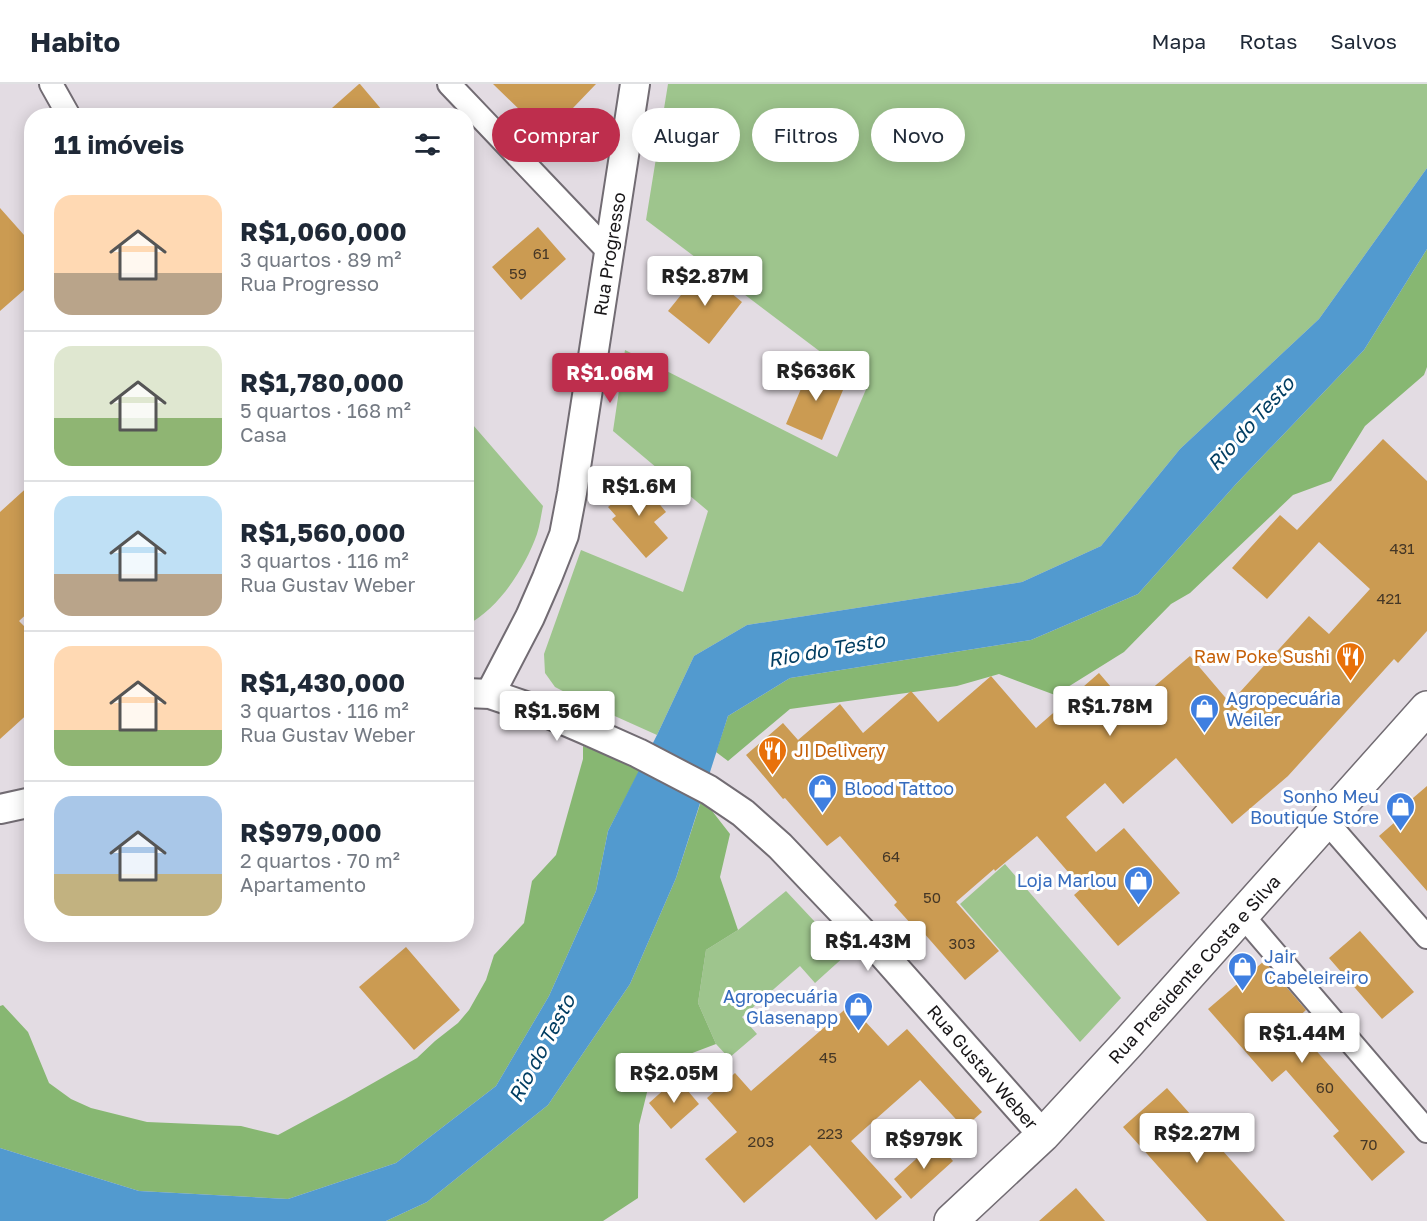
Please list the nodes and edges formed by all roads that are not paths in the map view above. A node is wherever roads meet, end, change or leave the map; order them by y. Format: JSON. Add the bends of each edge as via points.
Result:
{"nodes":[{"id":1,"x":51,"y":84,"type":"edge"},
{"id":2,"x":449,"y":84,"type":"edge"},
{"id":3,"x":634,"y":85,"type":"edge"},
{"id":4,"x":64,"y":108,"type":"edge"},
{"id":5,"x":472,"y":108,"type":"edge"},
{"id":6,"x":474,"y":110,"type":"edge"},
{"id":7,"x":610,"y":253,"type":"junction"},
{"id":8,"x":478,"y":693,"type":"edge"},
{"id":9,"x":1427,"y":708,"type":"edge"},
{"id":10,"x":24,"y":804,"type":"edge"},
{"id":11,"x":0,"y":808,"type":"edge"},
{"id":12,"x":1326,"y":821,"type":"junction"},
{"id":13,"x":1242,"y":915,"type":"junction"},
{"id":14,"x":1427,"y":938,"type":"edge"},
{"id":15,"x":1427,"y":1131,"type":"edge"},
{"id":16,"x":1043,"y":1135,"type":"junction"},
{"id":17,"x":951,"y":1221,"type":"edge"}],
"edges":[{"from":1,"to":4,"type":"street"},
{"from":2,"to":5,"type":"street"},
{"from":3,"to":7,"type":"street","name":"Rua Progresso"},
{"from":6,"to":7,"type":"street"},
{"from":7,"to":8,"type":"street","name":"Rua Progresso","via":[[564,535],[530,617],[512,649]]},
{"from":8,"to":16,"type":"street","name":"Rua Gustav Weber","via":[[549,714],[638,753],[709,790],[743,813],[780,846],[880,951]]},
{"from":9,"to":12,"type":"main road","name":"Rua Presidente Costa e Silva"},
{"from":10,"to":11,"type":"street"},
{"from":12,"to":13,"type":"main road","name":"Rua Presidente Costa e Silva"},
{"from":12,"to":14,"type":"street"},
{"from":13,"to":15,"type":"street"},
{"from":13,"to":16,"type":"main road","name":"Rua Presidente Costa e Silva"},
{"from":16,"to":17,"type":"main road","name":"Rua Presidente Costa e Silva"}]}
